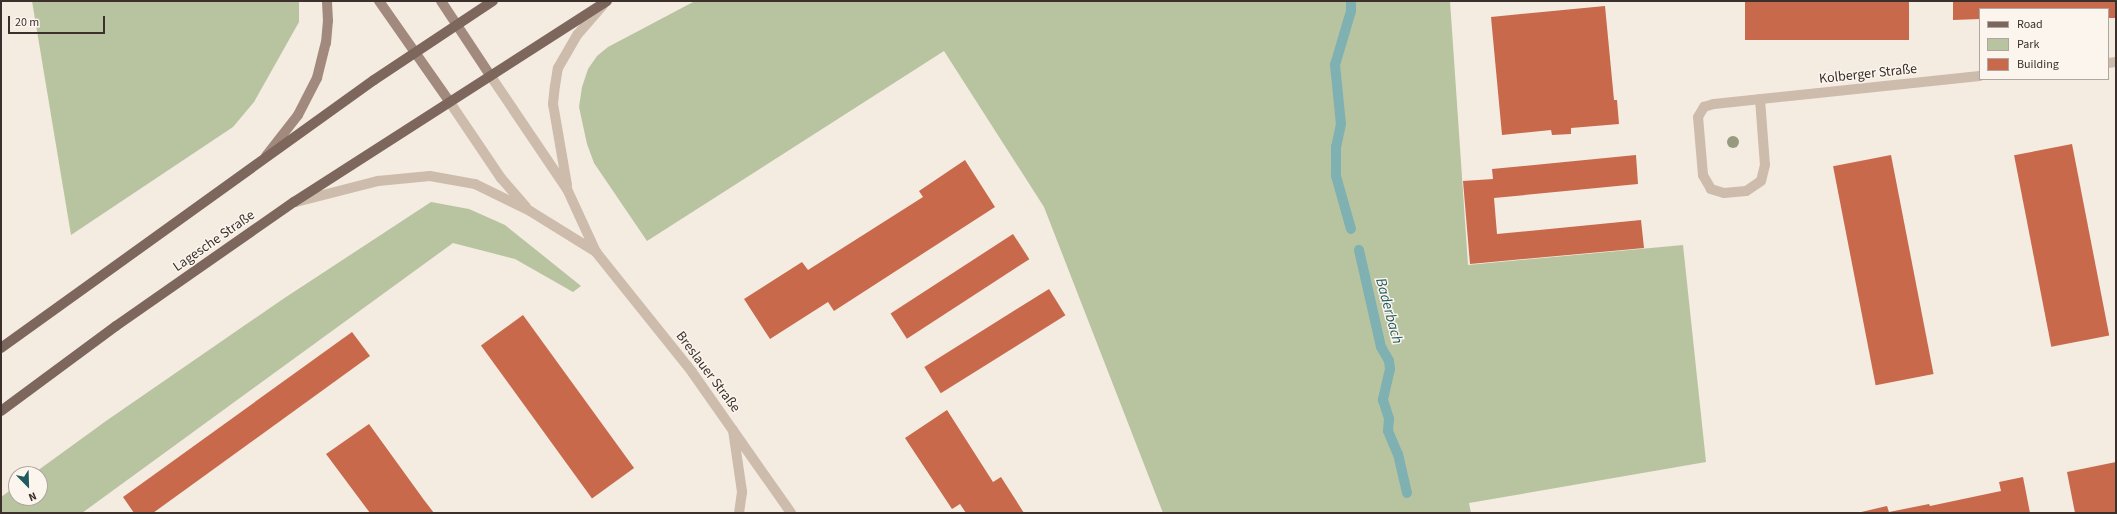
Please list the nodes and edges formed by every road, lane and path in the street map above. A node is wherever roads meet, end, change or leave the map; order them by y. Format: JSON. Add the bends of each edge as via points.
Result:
{"nodes":[{"id":1,"x":326,"y":1,"type":"edge"},
{"id":2,"x":379,"y":1,"type":"edge"},
{"id":3,"x":441,"y":1,"type":"edge"},
{"id":4,"x":492,"y":1,"type":"edge"},
{"id":5,"x":607,"y":1,"type":"edge"},
{"id":6,"x":456,"y":24,"type":"junction"},
{"id":7,"x":415,"y":51,"type":"junction"},
{"id":8,"x":490,"y":75,"type":"junction"},
{"id":9,"x":1979,"y":76,"type":"edge"},
{"id":10,"x":1760,"y":100,"type":"junction"},
{"id":11,"x":449,"y":101,"type":"junction"},
{"id":12,"x":262,"y":160,"type":"junction"},
{"id":13,"x":568,"y":189,"type":"junction"},
{"id":14,"x":294,"y":202,"type":"junction"},
{"id":15,"x":530,"y":211,"type":"junction"},
{"id":16,"x":596,"y":252,"type":"junction"},
{"id":17,"x":1,"y":348,"type":"edge"},
{"id":18,"x":1,"y":411,"type":"edge"},
{"id":19,"x":732,"y":428,"type":"junction"},
{"id":20,"x":739,"y":513,"type":"edge"},
{"id":21,"x":791,"y":513,"type":"edge"}],
"edges":[{"from":1,"to":12,"type":"main road","via":[[326,43],[317,78],[298,115]]},
{"from":2,"to":7,"type":"main road"},
{"from":3,"to":6,"type":"main road"},
{"from":4,"to":6,"type":"main road"},
{"from":5,"to":8,"type":"main road","name":"Lagesche Straße"},
{"from":5,"to":13,"type":"street","name":"Breslauer Straße","via":[[578,34],[558,68],[554,86],[552,104]]},
{"from":6,"to":7,"type":"main road"},
{"from":6,"to":8,"type":"main road"},
{"from":7,"to":11,"type":"main road"},
{"from":7,"to":12,"type":"main road"},
{"from":8,"to":11,"type":"main road","name":"Lagesche Straße"},
{"from":8,"to":13,"type":"street","name":"Breslauer Straße"},
{"from":9,"to":10,"type":"street","name":"Kolberger Straße"},
{"from":10,"to":10,"type":"street","name":"Kolberger Straße","via":[[1714,104],[1704,107],[1698,117],[1704,175],[1711,189],[1724,194],[1746,191],[1761,181],[1765,165]]},
{"from":11,"to":14,"type":"main road","name":"Lagesche Straße"},
{"from":11,"to":15,"type":"street","name":"Breslauer Straße","via":[[501,178]]},
{"from":12,"to":17,"type":"main road"},
{"from":13,"to":16,"type":"street","name":"Breslauer Straße"},
{"from":14,"to":15,"type":"street","name":"Breslauer Straße","via":[[378,181],[430,176],[475,184]]},
{"from":14,"to":18,"type":"main road","name":"Lagesche Straße","via":[[116,326]]},
{"from":15,"to":16,"type":"street","name":"Breslauer Straße"},
{"from":16,"to":19,"type":"street","name":"Breslauer Straße","via":[[692,372]]},
{"from":19,"to":20,"type":"street","via":[[742,492]]},
{"from":19,"to":21,"type":"street","name":"Breslauer Straße"}]}
